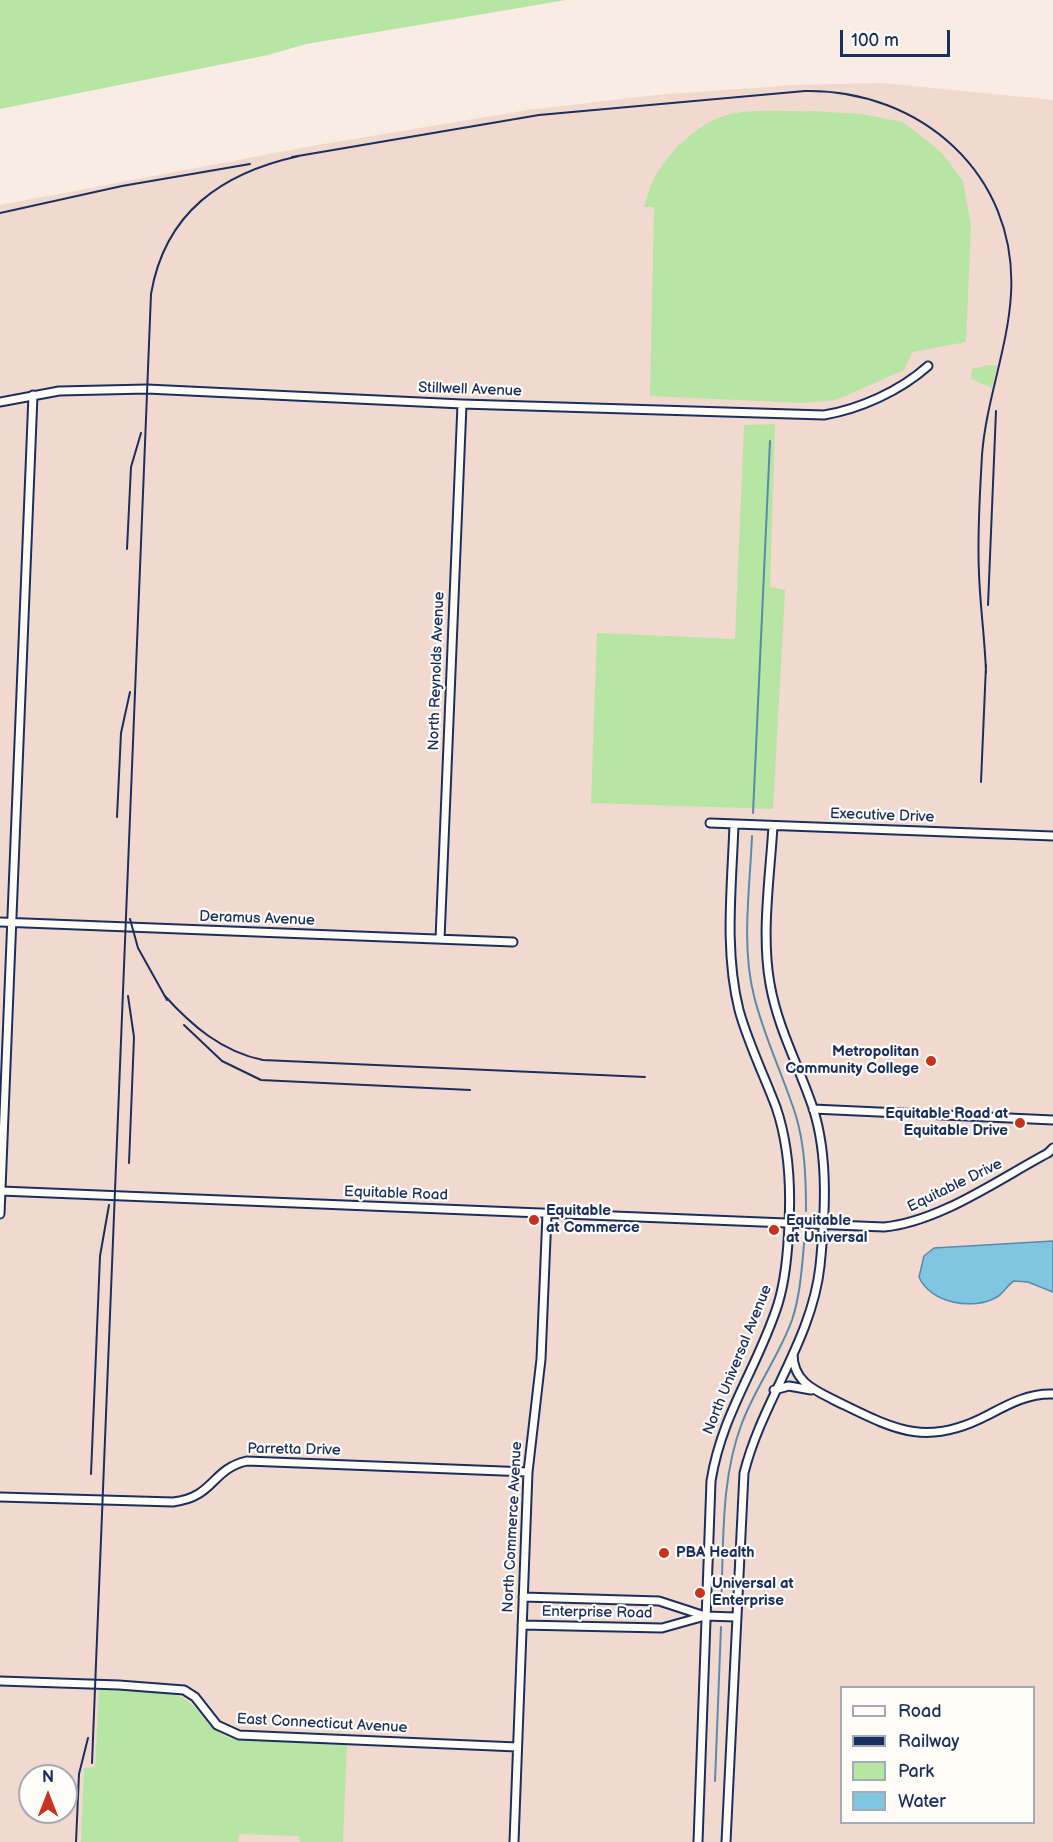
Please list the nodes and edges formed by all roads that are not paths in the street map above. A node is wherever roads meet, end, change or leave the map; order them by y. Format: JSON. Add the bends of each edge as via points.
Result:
{"nodes":[{"id":1,"x":928,"y":366,"type":"dead end"},
{"id":2,"x":33,"y":395,"type":"junction"},
{"id":3,"x":0,"y":402,"type":"edge"},
{"id":4,"x":462,"y":404,"type":"junction"},
{"id":5,"x":710,"y":823,"type":"dead end"},
{"id":6,"x":734,"y":824,"type":"junction"},
{"id":7,"x":772,"y":826,"type":"junction"},
{"id":8,"x":1053,"y":836,"type":"edge"},
{"id":9,"x":0,"y":922,"type":"edge"},
{"id":10,"x":11,"y":923,"type":"junction"},
{"id":11,"x":440,"y":939,"type":"junction"},
{"id":12,"x":513,"y":942,"type":"dead end"},
{"id":13,"x":813,"y":1109,"type":"junction"},
{"id":14,"x":1053,"y":1120,"type":"edge"},
{"id":15,"x":1053,"y":1148,"type":"edge"},
{"id":16,"x":1,"y":1191,"type":"edge"},
{"id":17,"x":0,"y":1214,"type":"edge"},
{"id":18,"x":547,"y":1214,"type":"junction"},
{"id":19,"x":789,"y":1223,"type":"junction"},
{"id":20,"x":823,"y":1225,"type":"junction"},
{"id":21,"x":793,"y":1352,"type":"junction"},
{"id":22,"x":774,"y":1390,"type":"junction"},
{"id":23,"x":816,"y":1391,"type":"junction"},
{"id":24,"x":1053,"y":1394,"type":"edge"},
{"id":25,"x":528,"y":1472,"type":"junction"},
{"id":26,"x":0,"y":1497,"type":"edge"},
{"id":27,"x":523,"y":1597,"type":"junction"},
{"id":28,"x":705,"y":1616,"type":"junction"},
{"id":29,"x":736,"y":1617,"type":"junction"},
{"id":30,"x":522,"y":1625,"type":"junction"},
{"id":31,"x":0,"y":1681,"type":"edge"},
{"id":32,"x":517,"y":1747,"type":"junction"},
{"id":33,"x":514,"y":1842,"type":"edge"},
{"id":34,"x":698,"y":1842,"type":"edge"},
{"id":35,"x":726,"y":1842,"type":"edge"}],
"edges":[{"from":1,"to":4,"type":"street","name":"Stillwell Avenue","via":[[857,407],[824,415]]},
{"from":2,"to":3,"type":"street","name":"Stillwell Avenue"},
{"from":2,"to":4,"type":"street","name":"Stillwell Avenue","via":[[83,389],[147,389]]},
{"from":2,"to":10,"type":"street"},
{"from":4,"to":11,"type":"street","name":"North Reynolds Avenue"},
{"from":5,"to":6,"type":"street","name":"Executive Drive"},
{"from":6,"to":7,"type":"street","name":"Executive Drive"},
{"from":6,"to":19,"type":"street","name":"North Universal Avenue","via":[[730,938],[733,981],[784,1134],[790,1174]]},
{"from":7,"to":8,"type":"street","name":"Executive Drive"},
{"from":7,"to":13,"type":"street","via":[[767,946],[770,982],[778,1021]]},
{"from":9,"to":10,"type":"street","name":"Deramus Avenue"},
{"from":10,"to":11,"type":"street","name":"Deramus Avenue"},
{"from":10,"to":16,"type":"street"},
{"from":11,"to":12,"type":"street","name":"Deramus Avenue"},
{"from":13,"to":14,"type":"street"},
{"from":13,"to":20,"type":"street","via":[[822,1160]]},
{"from":15,"to":20,"type":"street","name":"Equitable Drive","via":[[915,1222],[884,1227]]},
{"from":16,"to":17,"type":"street"},
{"from":16,"to":18,"type":"street","name":"Equitable Road"},
{"from":18,"to":19,"type":"street","name":"Equitable Road"},
{"from":18,"to":25,"type":"street","name":"North Commerce Avenue","via":[[541,1359]]},
{"from":19,"to":20,"type":"street","name":"Equitable Drive"},
{"from":19,"to":28,"type":"street","name":"North Universal Avenue","via":[[787,1263],[778,1305],[730,1411],[715,1456]]},
{"from":20,"to":21,"type":"street","via":[[816,1289]]},
{"from":21,"to":22,"type":"street"},
{"from":21,"to":23,"type":"street","via":[[796,1373]]},
{"from":22,"to":23,"type":"street","via":[[796,1386]]},
{"from":22,"to":29,"type":"street","via":[[744,1473]]},
{"from":23,"to":24,"type":"street","via":[[875,1420],[922,1434],[953,1431],[1017,1400]]},
{"from":25,"to":26,"type":"street","name":"Parretta Drive","via":[[247,1461],[228,1467],[207,1490],[188,1500]]},
{"from":25,"to":27,"type":"street","name":"North Commerce Avenue"},
{"from":27,"to":28,"type":"street","name":"Enterprise Road","via":[[659,1601]]},
{"from":27,"to":30,"type":"street","name":"North Commerce Avenue"},
{"from":28,"to":29,"type":"street","name":"Enterprise Road"},
{"from":28,"to":30,"type":"street","name":"Enterprise Road","via":[[662,1628]]},
{"from":28,"to":34,"type":"street","name":"North Universal Avenue"},
{"from":29,"to":35,"type":"street"},
{"from":30,"to":32,"type":"street","name":"North Commerce Avenue"},
{"from":31,"to":32,"type":"street","name":"East Connecticut Avenue","via":[[177,1688],[195,1697],[217,1725],[239,1735]]},
{"from":32,"to":33,"type":"street","name":"North Commerce Avenue"}]}
